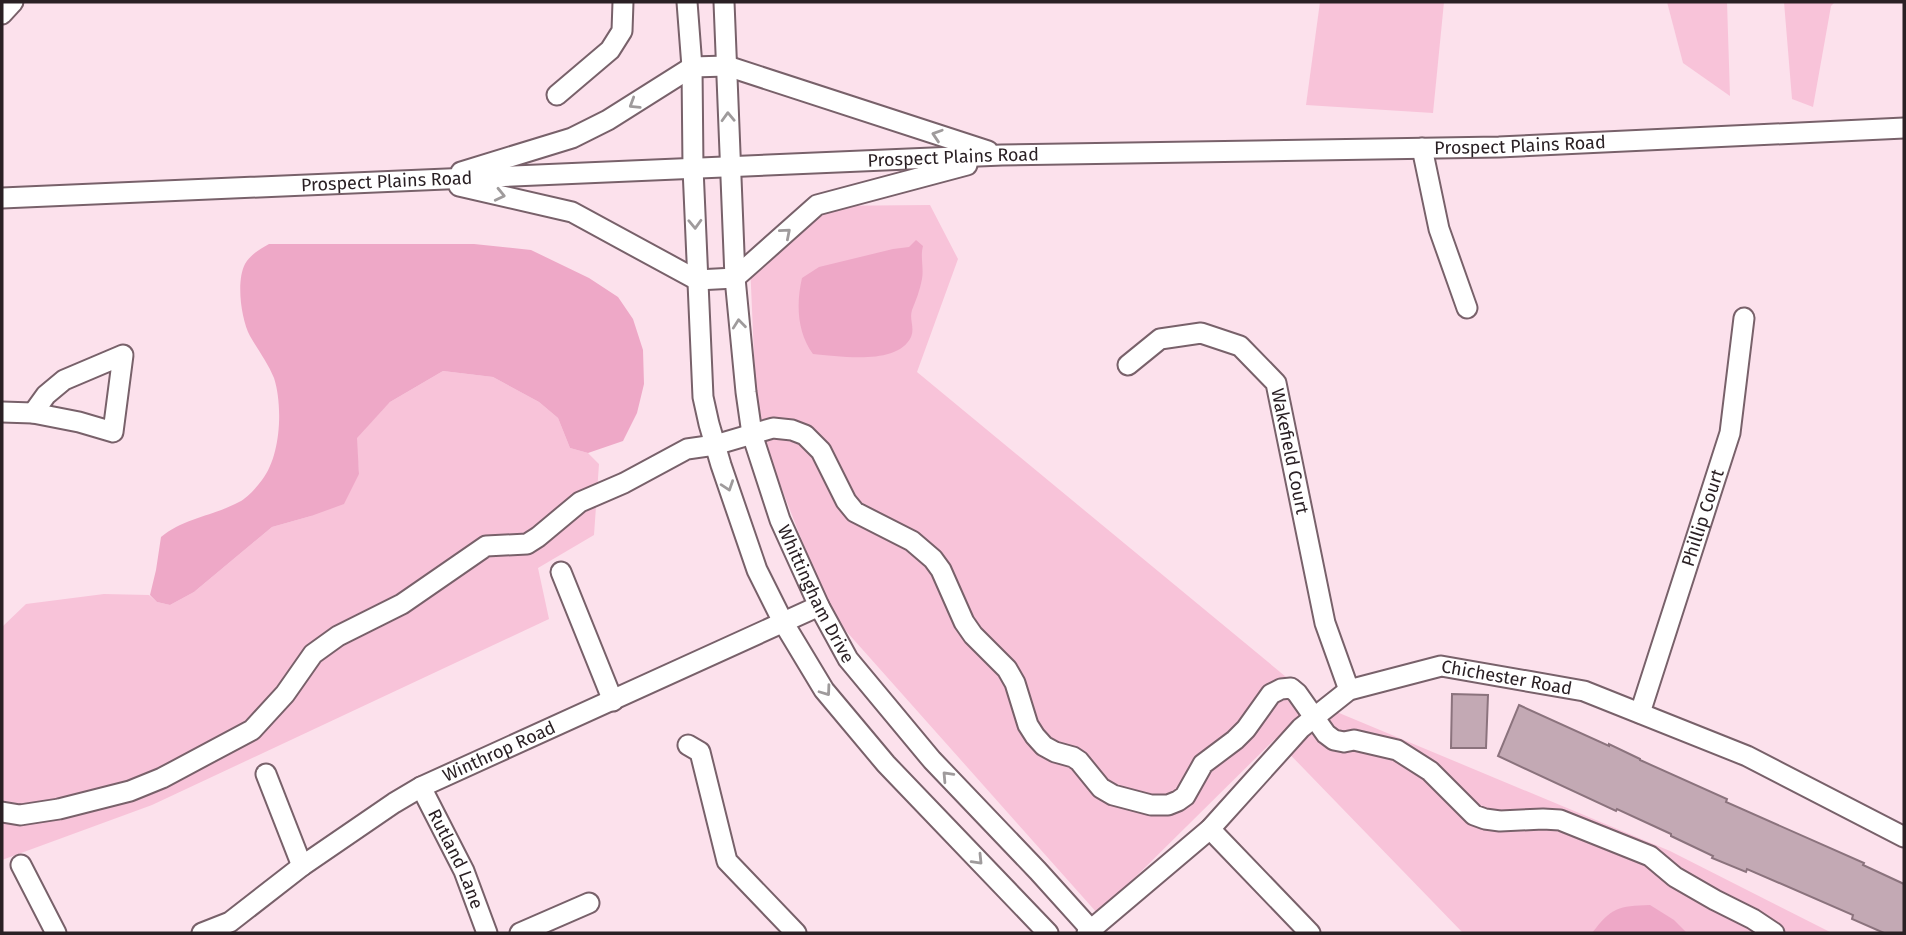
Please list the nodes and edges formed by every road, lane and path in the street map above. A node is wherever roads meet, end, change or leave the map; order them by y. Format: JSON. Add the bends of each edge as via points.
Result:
{"nodes":[{"id":1,"x":12,"y":2,"type":"edge"},
{"id":2,"x":623,"y":2,"type":"edge"},
{"id":3,"x":687,"y":2,"type":"edge"},
{"id":4,"x":723,"y":2,"type":"edge"},
{"id":5,"x":2,"y":14,"type":"edge"},
{"id":6,"x":727,"y":66,"type":"junction"},
{"id":7,"x":692,"y":67,"type":"junction"},
{"id":8,"x":556,"y":95,"type":"dead end"},
{"id":9,"x":1904,"y":128,"type":"edge"},
{"id":10,"x":1422,"y":148,"type":"junction"},
{"id":11,"x":1002,"y":155,"type":"junction"},
{"id":12,"x":730,"y":167,"type":"junction"},
{"id":13,"x":693,"y":168,"type":"junction"},
{"id":14,"x":433,"y":180,"type":"junction"},
{"id":15,"x":2,"y":198,"type":"edge"},
{"id":16,"x":735,"y":278,"type":"junction"},
{"id":17,"x":697,"y":280,"type":"junction"},
{"id":18,"x":1467,"y":308,"type":"dead end"},
{"id":19,"x":1744,"y":318,"type":"dead end"},
{"id":20,"x":1128,"y":365,"type":"dead end"},
{"id":21,"x":2,"y":412,"type":"edge"},
{"id":22,"x":33,"y":413,"type":"junction"},
{"id":23,"x":752,"y":434,"type":"junction"},
{"id":24,"x":715,"y":445,"type":"junction"},
{"id":25,"x":561,"y":572,"type":"dead end"},
{"id":26,"x":819,"y":606,"type":"junction"},
{"id":27,"x":783,"y":622,"type":"junction"},
{"id":28,"x":1349,"y":690,"type":"junction"},
{"id":29,"x":613,"y":701,"type":"junction"},
{"id":30,"x":1640,"y":713,"type":"junction"},
{"id":31,"x":1315,"y":718,"type":"junction"},
{"id":32,"x":688,"y":745,"type":"dead end"},
{"id":33,"x":266,"y":774,"type":"dead end"},
{"id":34,"x":421,"y":787,"type":"junction"},
{"id":35,"x":2,"y":812,"type":"edge"},
{"id":36,"x":1210,"y":829,"type":"junction"},
{"id":37,"x":1904,"y":837,"type":"edge"},
{"id":38,"x":21,"y":865,"type":"dead end"},
{"id":39,"x":302,"y":866,"type":"junction"},
{"id":40,"x":589,"y":903,"type":"dead end"},
{"id":41,"x":1091,"y":932,"type":"edge"},
{"id":42,"x":57,"y":933,"type":"edge"},
{"id":43,"x":202,"y":933,"type":"edge"},
{"id":44,"x":487,"y":933,"type":"edge"},
{"id":45,"x":520,"y":933,"type":"edge"},
{"id":46,"x":796,"y":933,"type":"edge"},
{"id":47,"x":1048,"y":933,"type":"edge"},
{"id":48,"x":1310,"y":933,"type":"edge"},
{"id":49,"x":1774,"y":933,"type":"edge"}],
"edges":[{"from":1,"to":5,"type":"street"},
{"from":2,"to":8,"type":"street","via":[[622,31],[610,50]]},
{"from":3,"to":7,"type":"street"},
{"from":4,"to":6,"type":"street","name":"Whittingham Drive"},
{"from":6,"to":7,"type":"street"},
{"from":11,"to":6,"type":"street","one_way":true},
{"from":12,"to":6,"type":"street","name":"Whittingham Drive","one_way":true},
{"from":7,"to":13,"type":"street"},
{"from":7,"to":14,"type":"street","one_way":true,"via":[[572,138]]},
{"from":9,"to":10,"type":"street","name":"Prospect Plains Road"},
{"from":10,"to":11,"type":"street","name":"Prospect Plains Road"},
{"from":10,"to":18,"type":"street","via":[[1439,229]]},
{"from":11,"to":12,"type":"street","name":"Prospect Plains Road"},
{"from":16,"to":11,"type":"street","one_way":true,"via":[[817,205]]},
{"from":12,"to":13,"type":"street","name":"Prospect Plains Road"},
{"from":12,"to":16,"type":"street","name":"Whittingham Drive"},
{"from":13,"to":14,"type":"street","name":"Prospect Plains Road"},
{"from":13,"to":17,"type":"street","one_way":true},
{"from":14,"to":15,"type":"street","name":"Prospect Plains Road"},
{"from":14,"to":17,"type":"street","one_way":true,"via":[[572,212]]},
{"from":16,"to":17,"type":"street"},
{"from":23,"to":16,"type":"street","name":"Whittingham Drive","one_way":true},
{"from":17,"to":24,"type":"street","via":[[703,397]]},
{"from":19,"to":30,"type":"street","name":"Phillip Court","via":[[1730,433]]},
{"from":20,"to":28,"type":"street","name":"Wakefield Court","via":[[1160,339],[1201,333],[1240,346],[1276,383],[1325,623]]},
{"from":21,"to":22,"type":"street"},
{"from":22,"to":22,"type":"street","via":[[113,432],[123,355],[65,380]]},
{"from":23,"to":24,"type":"street"},
{"from":23,"to":26,"type":"street","name":"Whittingham Drive","via":[[780,520]]},
{"from":23,"to":31,"type":"street","via":[[773,428],[805,435],[821,451],[855,512],[923,549],[941,570],[973,635],[1007,668],[1035,736],[1044,746],[1079,761],[1101,788],[1113,795],[1150,805],[1178,801],[1203,764],[1235,740],[1271,694],[1281,689],[1297,693]]},
{"from":24,"to":27,"type":"street","one_way":true,"via":[[757,570]]},
{"from":24,"to":35,"type":"street","via":[[687,449],[580,502],[527,544],[486,545],[402,604],[313,654],[252,730],[162,778],[59,809],[20,815]]},
{"from":25,"to":29,"type":"street"},
{"from":26,"to":27,"type":"street","name":"Winthrop Road"},
{"from":41,"to":26,"type":"street","name":"Whittingham Drive","one_way":true,"via":[[924,750],[848,659]]},
{"from":27,"to":29,"type":"street","name":"Winthrop Road"},
{"from":27,"to":47,"type":"street","one_way":true,"via":[[824,690],[886,764]]},
{"from":28,"to":30,"type":"street","name":"Chichester Road","via":[[1441,666],[1584,691]]},
{"from":28,"to":31,"type":"street","name":"Chichester Road"},
{"from":29,"to":34,"type":"street","name":"Winthrop Road"},
{"from":30,"to":37,"type":"street","name":"Chichester Road","via":[[1747,756]]},
{"from":31,"to":36,"type":"street","name":"Chichester Road"},
{"from":31,"to":49,"type":"street","via":[[1334,740],[1366,742],[1412,759],[1445,784],[1474,815],[1500,821],[1560,820],[1650,856],[1675,877]]},
{"from":32,"to":46,"type":"street","via":[[700,752],[727,861]]},
{"from":33,"to":39,"type":"street"},
{"from":34,"to":39,"type":"street","name":"Winthrop Road"},
{"from":34,"to":44,"type":"street","name":"Rutland Lane","via":[[464,871]]},
{"from":36,"to":41,"type":"street","name":"Chichester Road"},
{"from":36,"to":48,"type":"street"},
{"from":38,"to":42,"type":"street"},
{"from":39,"to":43,"type":"street","name":"Winthrop Road","via":[[230,922]]},
{"from":40,"to":45,"type":"street"}]}
